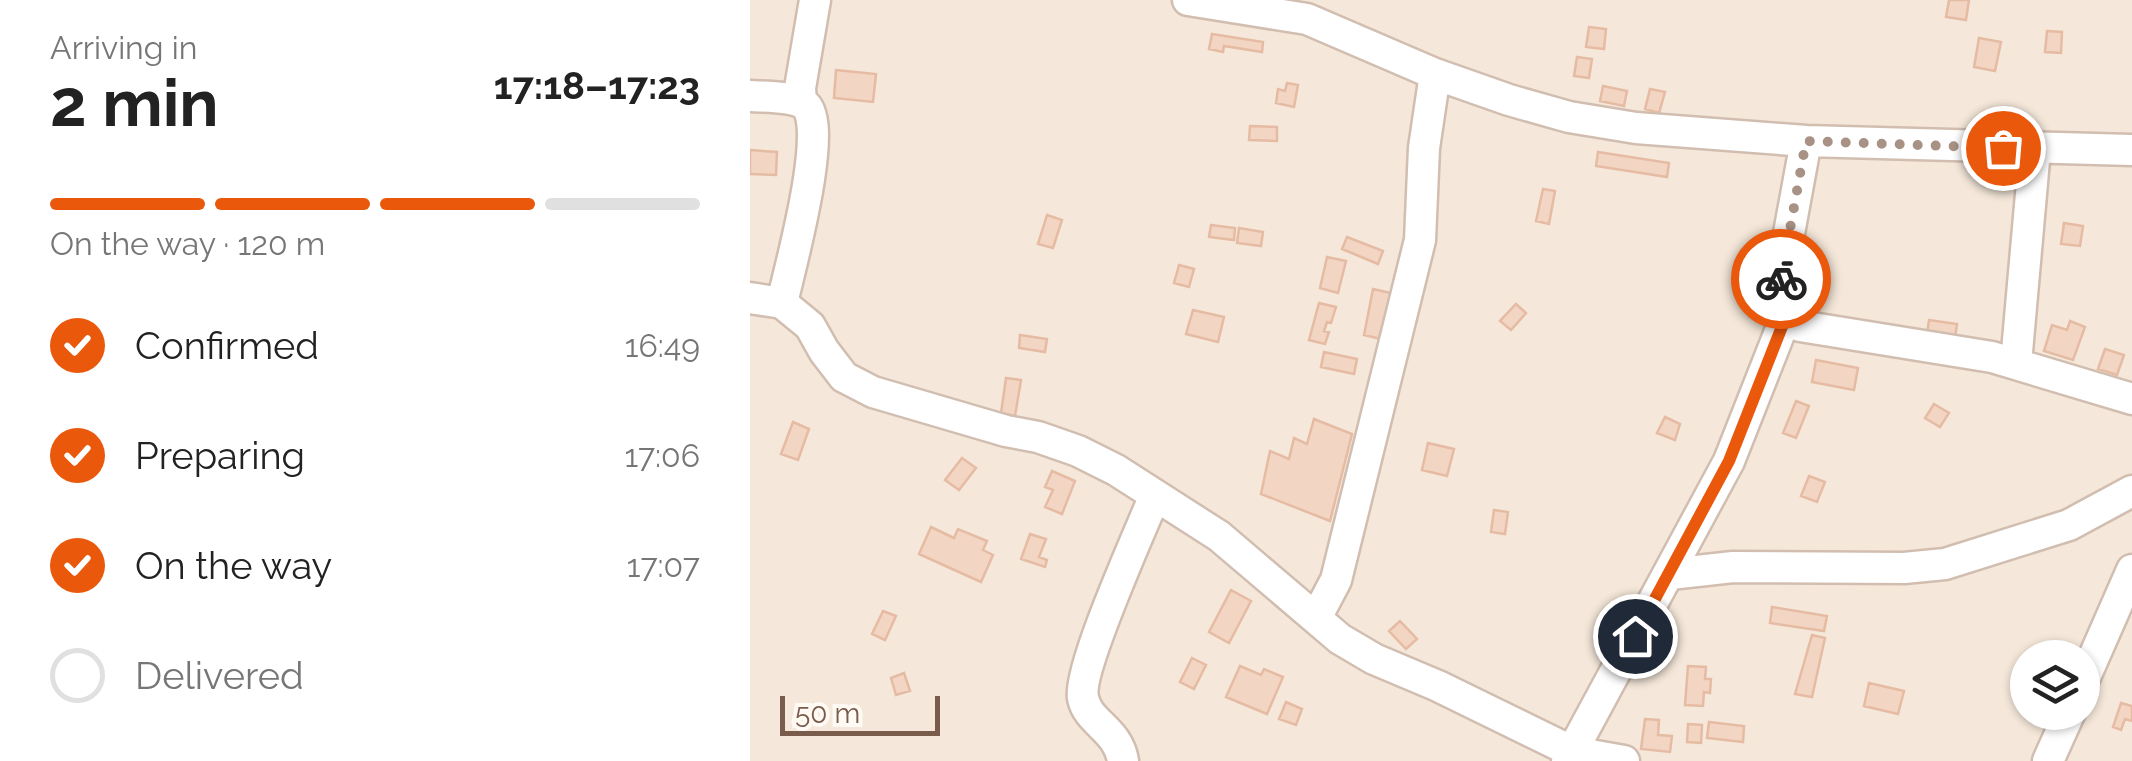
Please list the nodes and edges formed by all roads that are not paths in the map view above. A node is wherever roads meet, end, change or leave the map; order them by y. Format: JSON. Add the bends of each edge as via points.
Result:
{"nodes":[{"id":1,"x":814,"y":0,"type":"edge"},
{"id":2,"x":1188,"y":0,"type":"edge"},
{"id":3,"x":1306,"y":9,"type":"edge"},
{"id":4,"x":1435,"y":74,"type":"junction"},
{"id":5,"x":750,"y":96,"type":"edge"},
{"id":6,"x":801,"y":102,"type":"junction"},
{"id":7,"x":1806,"y":141,"type":"junction"},
{"id":8,"x":2035,"y":149,"type":"junction"},
{"id":9,"x":2132,"y":150,"type":"edge"},
{"id":10,"x":750,"y":298,"type":"edge"},
{"id":11,"x":782,"y":303,"type":"junction"},
{"id":12,"x":1785,"y":319,"type":"junction"},
{"id":13,"x":2016,"y":362,"type":"junction"},
{"id":14,"x":2132,"y":398,"type":"edge"},
{"id":15,"x":2132,"y":491,"type":"edge"},
{"id":16,"x":1155,"y":495,"type":"junction"},
{"id":17,"x":2132,"y":570,"type":"edge"},
{"id":18,"x":1670,"y":574,"type":"junction"},
{"id":19,"x":2124,"y":612,"type":"edge"},
{"id":20,"x":1316,"y":618,"type":"junction"},
{"id":21,"x":2100,"y":653,"type":"edge"},
{"id":22,"x":2062,"y":730,"type":"edge"},
{"id":23,"x":1570,"y":756,"type":"edge"},
{"id":24,"x":1123,"y":761,"type":"edge"},
{"id":25,"x":1624,"y":761,"type":"edge"},
{"id":26,"x":2048,"y":761,"type":"edge"}],
"edges":[{"from":1,"to":6,"type":"street"},
{"from":2,"to":3,"type":"street"},
{"from":3,"to":4,"type":"street"},
{"from":4,"to":7,"type":"street","via":[[1569,116]]},
{"from":4,"to":20,"type":"street","via":[[1420,240],[1336,580]]},
{"from":5,"to":6,"type":"street"},
{"from":6,"to":11,"type":"street","via":[[811,113],[813,159]]},
{"from":7,"to":8,"type":"street"},
{"from":7,"to":12,"type":"street","via":[[1778,293]]},
{"from":8,"to":9,"type":"street"},
{"from":8,"to":13,"type":"street"},
{"from":10,"to":11,"type":"street"},
{"from":11,"to":16,"type":"street","via":[[810,326],[844,377],[873,392],[1078,450]]},
{"from":12,"to":13,"type":"street"},
{"from":12,"to":18,"type":"street","via":[[1729,461]]},
{"from":13,"to":14,"type":"street"},
{"from":15,"to":18,"type":"street","via":[[2069,525],[1945,564]]},
{"from":16,"to":20,"type":"street","via":[[1218,536]]},
{"from":16,"to":24,"type":"street","via":[[1082,691],[1084,706],[1120,744]]},
{"from":17,"to":19,"type":"street"},
{"from":18,"to":23,"type":"street"},
{"from":19,"to":21,"type":"street"},
{"from":20,"to":23,"type":"street","via":[[1374,659]]},
{"from":22,"to":26,"type":"street"},
{"from":23,"to":25,"type":"street"}]}
